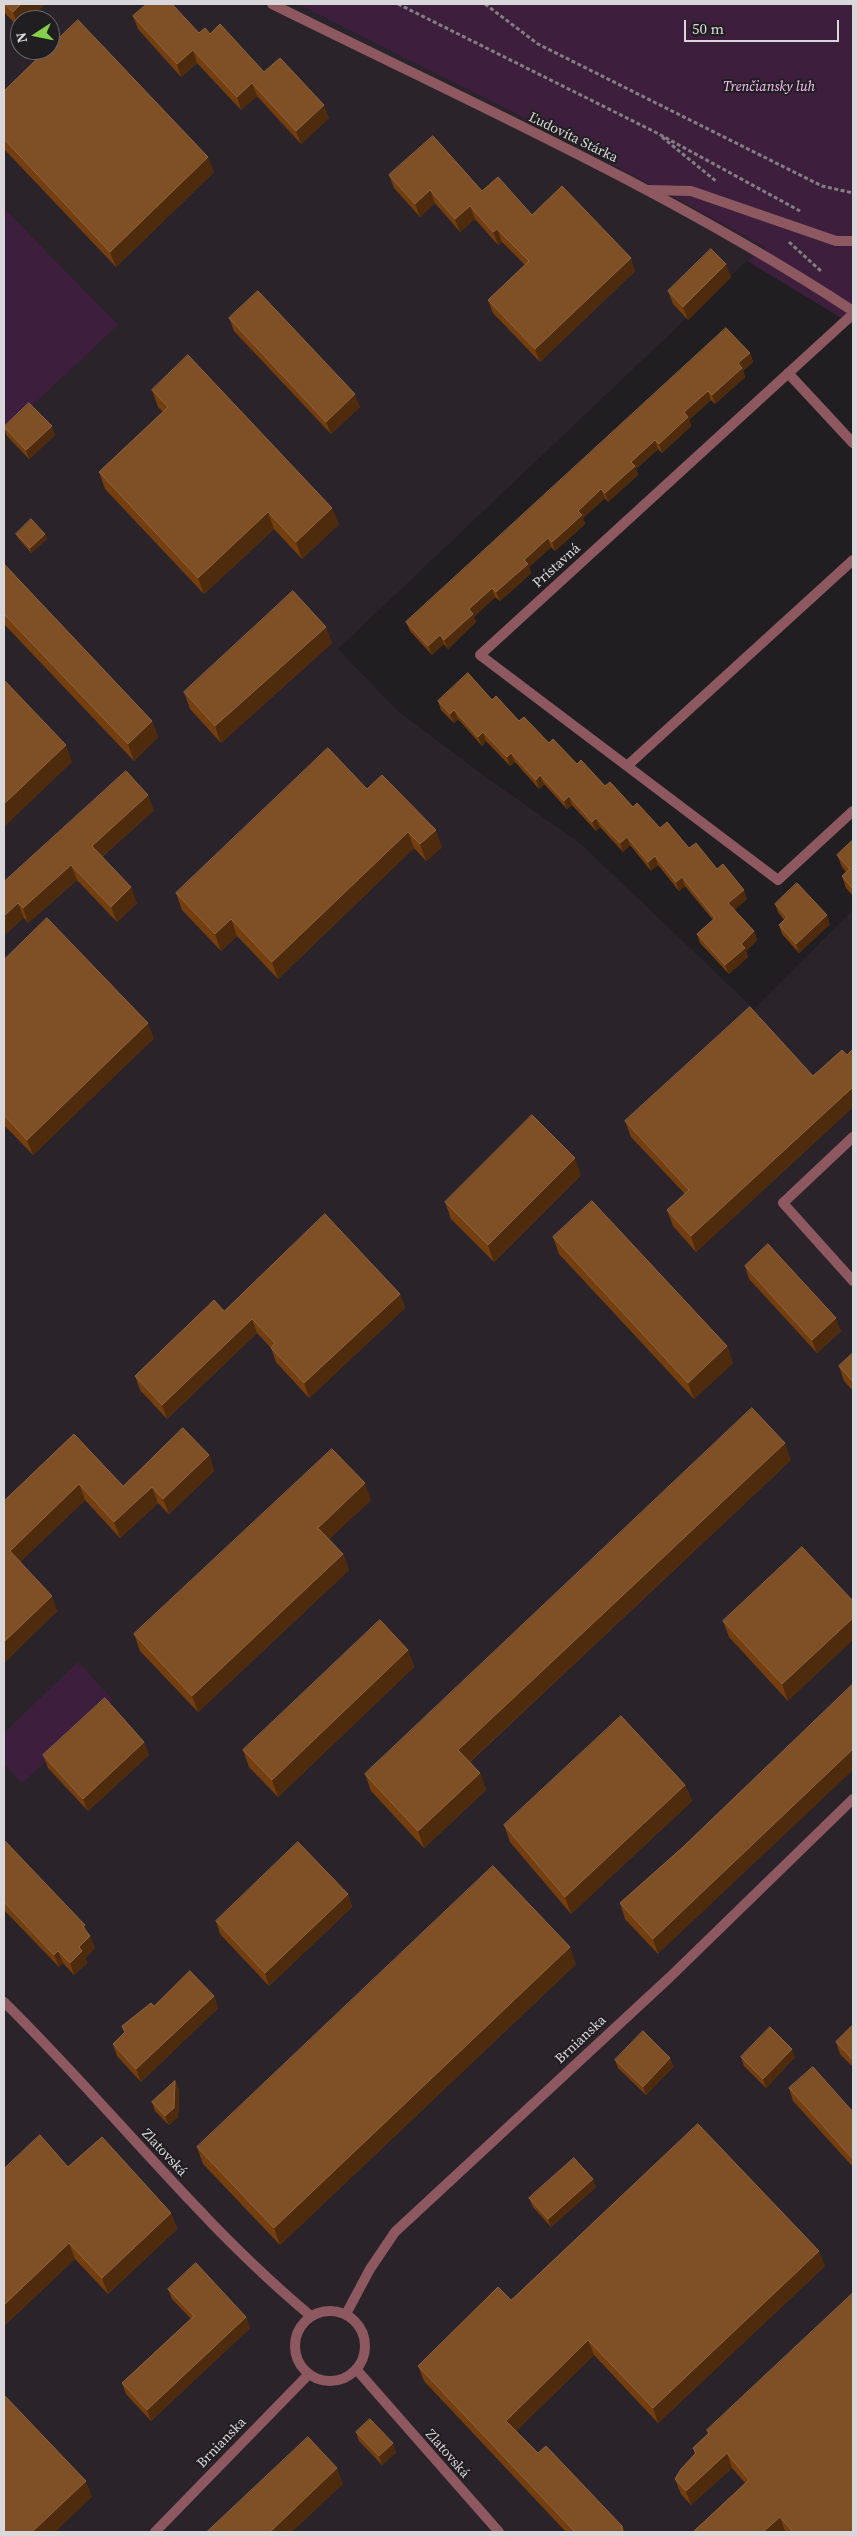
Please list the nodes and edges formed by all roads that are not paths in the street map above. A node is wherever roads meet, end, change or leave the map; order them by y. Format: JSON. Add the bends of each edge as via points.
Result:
{"nodes":[{"id":1,"x":272,"y":4,"type":"edge"},
{"id":2,"x":648,"y":190,"type":"junction"},
{"id":3,"x":853,"y":241,"type":"edge"},
{"id":4,"x":853,"y":312,"type":"edge"},
{"id":5,"x":788,"y":373,"type":"junction"},
{"id":6,"x":853,"y":443,"type":"edge"},
{"id":7,"x":853,"y":560,"type":"edge"},
{"id":8,"x":627,"y":766,"type":"junction"},
{"id":9,"x":853,"y":811,"type":"edge"},
{"id":10,"x":853,"y":1136,"type":"edge"},
{"id":11,"x":853,"y":1280,"type":"edge"},
{"id":12,"x":853,"y":1799,"type":"edge"},
{"id":13,"x":4,"y":2002,"type":"edge"},
{"id":14,"x":346,"y":2314,"type":"junction"},
{"id":15,"x":311,"y":2316,"type":"junction"},
{"id":16,"x":356,"y":2369,"type":"junction"},
{"id":17,"x":309,"y":2374,"type":"junction"},
{"id":18,"x":155,"y":2532,"type":"edge"},
{"id":19,"x":499,"y":2532,"type":"edge"}],
"edges":[{"from":1,"to":2,"type":"street","name":"Ľudovíta Stárka"},
{"from":2,"to":3,"type":"street","via":[[691,191],[836,241]]},
{"from":2,"to":4,"type":"street","name":"Ľudovíta Stárka","via":[[814,285]]},
{"from":4,"to":5,"type":"street","name":"Prístavná"},
{"from":5,"to":6,"type":"street"},
{"from":5,"to":8,"type":"street","name":"Prístavná","via":[[480,655]]},
{"from":7,"to":8,"type":"street"},
{"from":8,"to":9,"type":"street","name":"Prístavná","via":[[778,880]]},
{"from":10,"to":11,"type":"street","via":[[783,1203]]},
{"from":12,"to":14,"type":"street","name":"Brnianska","via":[[670,1977],[395,2232]]},
{"from":13,"to":15,"type":"street","name":"Zlatovská","via":[[223,2236],[264,2277]]},
{"from":14,"to":15,"type":"street","via":[[322,2311]]},
{"from":14,"to":16,"type":"street","via":[[358,2324],[364,2339],[364,2355]]},
{"from":15,"to":17,"type":"street","via":[[298,2332],[295,2351]]},
{"from":16,"to":17,"type":"street","via":[[334,2381],[320,2380]]},
{"from":16,"to":19,"type":"street","name":"Zlatovská"},
{"from":17,"to":18,"type":"street","name":"Brnianska"}]}
